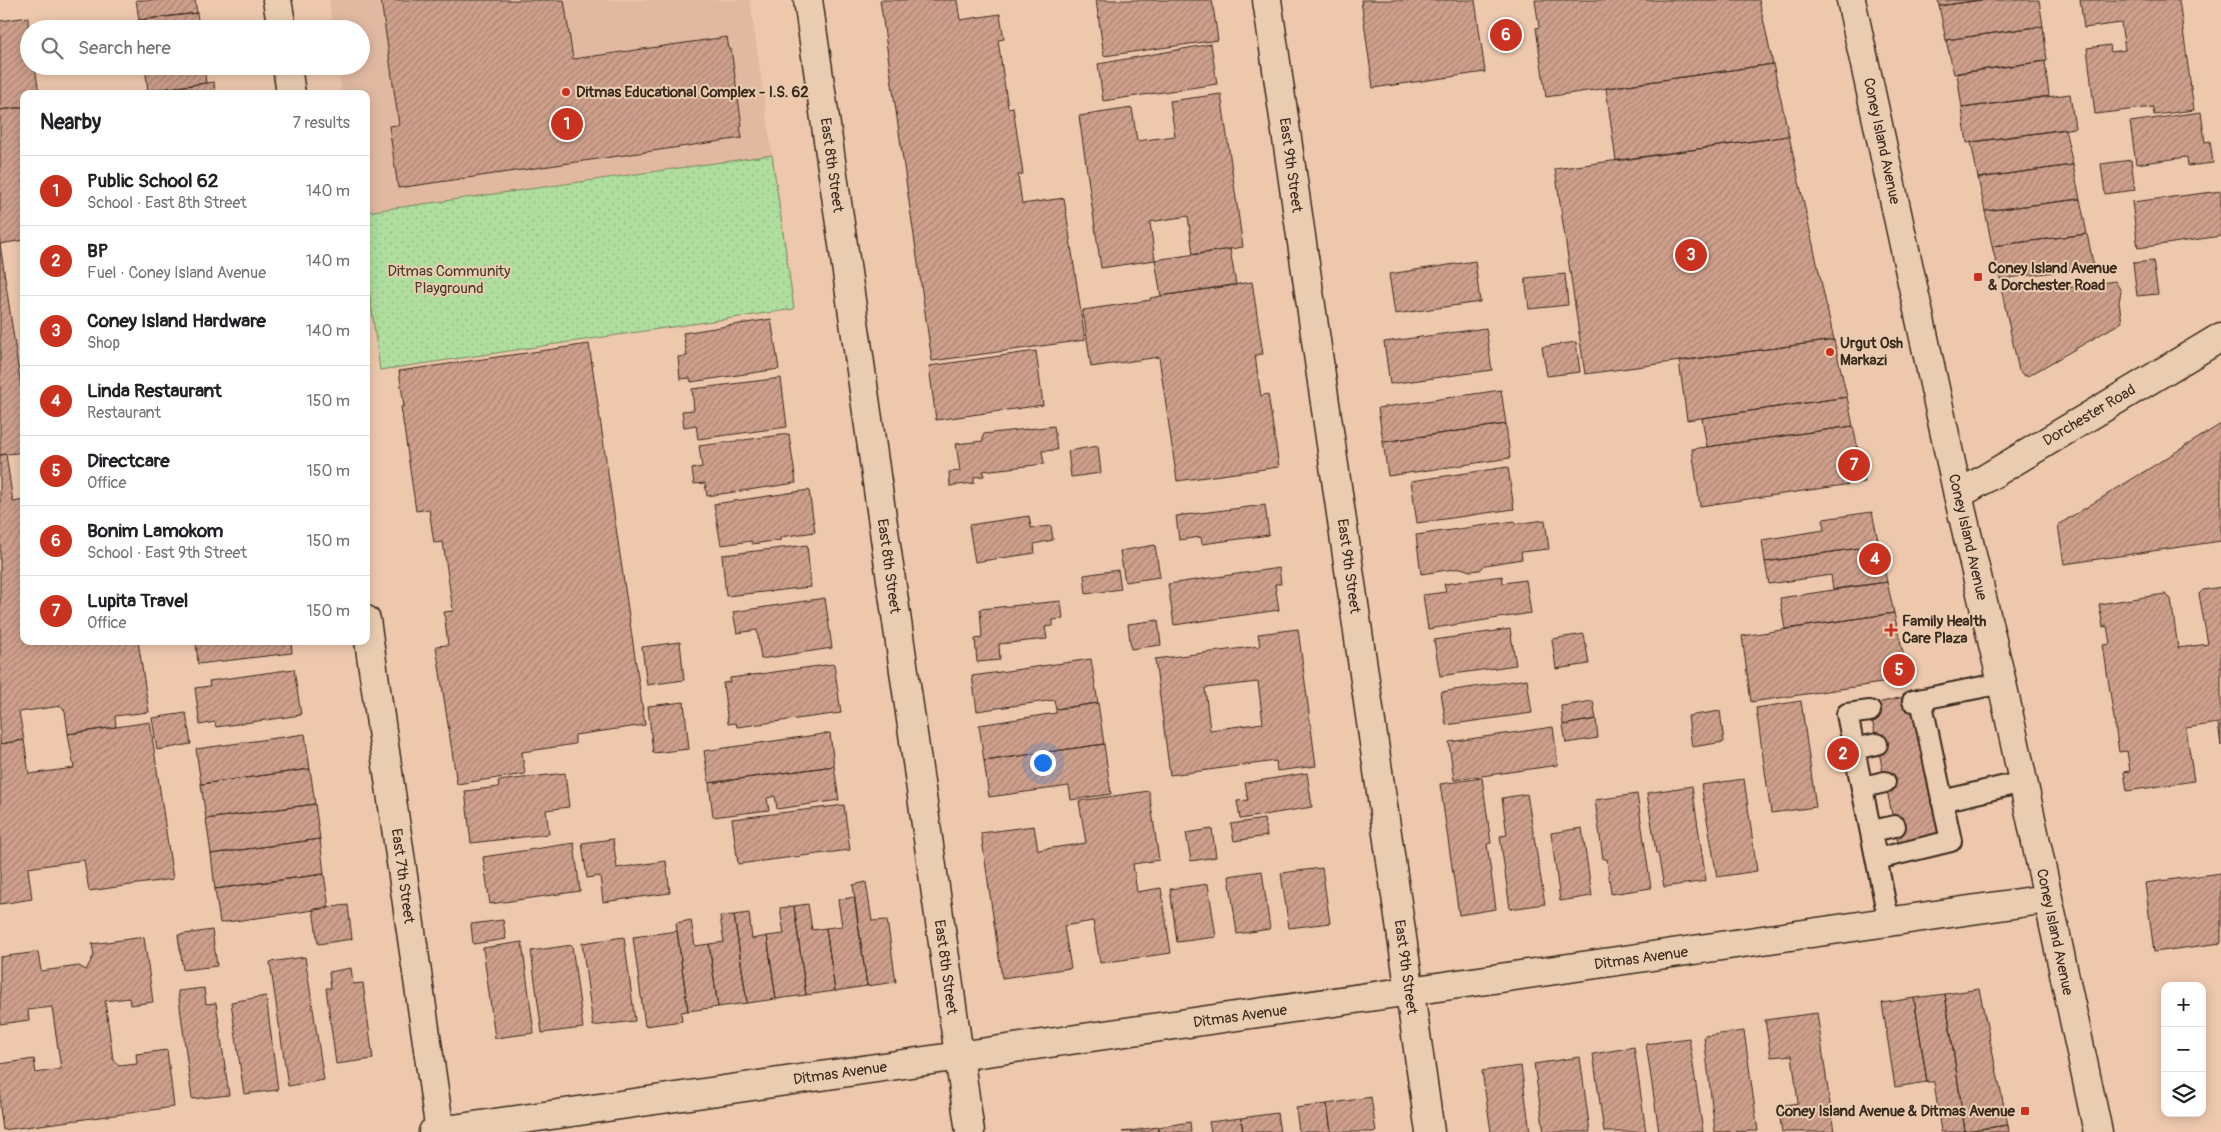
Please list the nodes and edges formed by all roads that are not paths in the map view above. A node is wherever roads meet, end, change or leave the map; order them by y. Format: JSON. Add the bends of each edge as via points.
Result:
{"nodes":[{"id":1,"x":278,"y":0,"type":"edge"},
{"id":2,"x":808,"y":0,"type":"edge"},
{"id":3,"x":1267,"y":0,"type":"edge"},
{"id":4,"x":1851,"y":0,"type":"edge"},
{"id":5,"x":281,"y":20,"type":"edge"},
{"id":6,"x":288,"y":75,"type":"edge"},
{"id":7,"x":290,"y":90,"type":"edge"},
{"id":8,"x":2221,"y":337,"type":"edge"},
{"id":9,"x":1958,"y":495,"type":"junction"},
{"id":10,"x":370,"y":645,"type":"edge"},
{"id":11,"x":2002,"y":683,"type":"junction"},
{"id":12,"x":1870,"y":711,"type":"dead end"},
{"id":13,"x":1877,"y":744,"type":"dead end"},
{"id":14,"x":1854,"y":749,"type":"junction"},
{"id":15,"x":1885,"y":782,"type":"dead end"},
{"id":16,"x":2023,"y":782,"type":"junction"},
{"id":17,"x":1863,"y":788,"type":"junction"},
{"id":18,"x":1941,"y":812,"type":"junction"},
{"id":19,"x":1895,"y":826,"type":"dead end"},
{"id":20,"x":1872,"y":831,"type":"junction"},
{"id":21,"x":1877,"y":859,"type":"junction"},
{"id":22,"x":2048,"y":899,"type":"junction"},
{"id":23,"x":1889,"y":922,"type":"junction"},
{"id":24,"x":1410,"y":991,"type":"junction"},
{"id":25,"x":959,"y":1056,"type":"junction"},
{"id":26,"x":438,"y":1132,"type":"edge"},
{"id":27,"x":970,"y":1132,"type":"edge"},
{"id":28,"x":1430,"y":1132,"type":"edge"},
{"id":29,"x":2098,"y":1132,"type":"edge"}],
"edges":[{"from":1,"to":5,"type":"street"},
{"from":2,"to":25,"type":"street","name":"East 8th Street"},
{"from":3,"to":24,"type":"street","name":"East 9th Street"},
{"from":4,"to":9,"type":"street","name":"Coney Island Avenue"},
{"from":6,"to":7,"type":"street"},
{"from":8,"to":9,"type":"street","name":"Dorchester Road"},
{"from":9,"to":11,"type":"street","name":"Coney Island Avenue"},
{"from":10,"to":26,"type":"street","name":"East 7th Street"},
{"from":11,"to":16,"type":"street","name":"Coney Island Avenue"},
{"from":11,"to":18,"type":"lane","via":[[1917,700]]},
{"from":12,"to":14,"type":"lane","via":[[1847,714]]},
{"from":13,"to":14,"type":"lane"},
{"from":14,"to":17,"type":"lane"},
{"from":15,"to":17,"type":"lane"},
{"from":16,"to":18,"type":"lane"},
{"from":16,"to":22,"type":"street","name":"Coney Island Avenue"},
{"from":17,"to":20,"type":"lane"},
{"from":18,"to":21,"type":"lane","via":[[1951,841]]},
{"from":19,"to":20,"type":"lane"},
{"from":20,"to":21,"type":"lane"},
{"from":21,"to":23,"type":"lane"},
{"from":22,"to":23,"type":"street","name":"Ditmas Avenue"},
{"from":22,"to":29,"type":"street","name":"Coney Island Avenue"},
{"from":23,"to":24,"type":"street","name":"Ditmas Avenue"},
{"from":24,"to":25,"type":"street","name":"Ditmas Avenue"},
{"from":24,"to":28,"type":"street","name":"East 9th Street"},
{"from":25,"to":26,"type":"street","name":"Ditmas Avenue"},
{"from":25,"to":27,"type":"street","name":"East 8th Street"}]}
